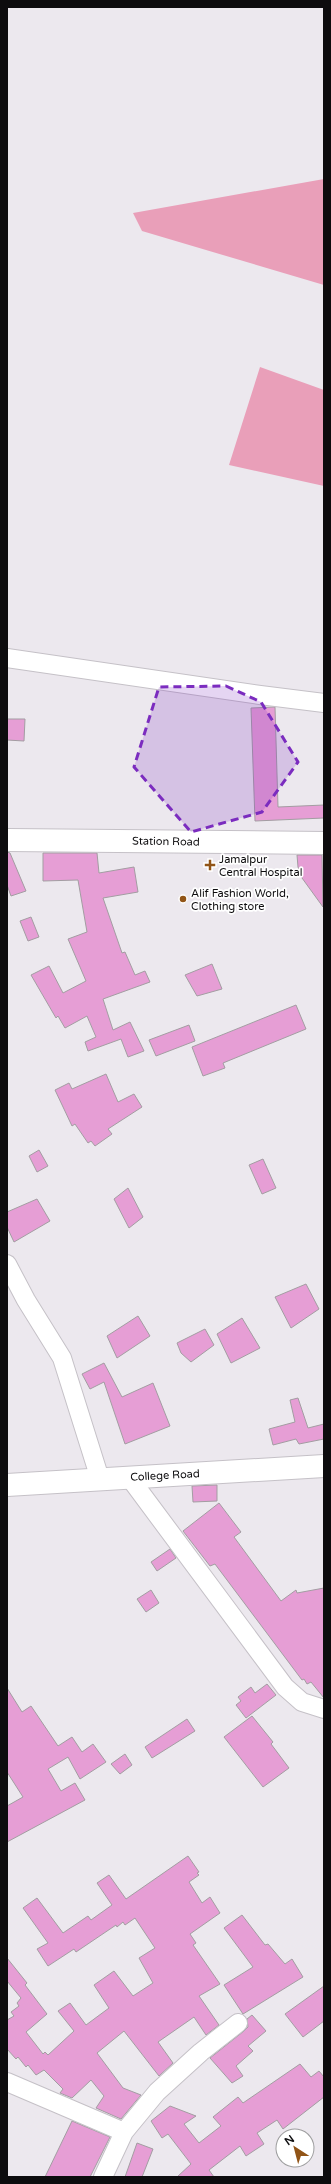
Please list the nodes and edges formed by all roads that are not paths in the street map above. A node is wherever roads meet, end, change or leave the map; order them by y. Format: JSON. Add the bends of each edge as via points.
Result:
{"nodes":[{"id":1,"x":7,"y":658,"type":"edge"},
{"id":2,"x":324,"y":703,"type":"edge"},
{"id":3,"x":7,"y":840,"type":"edge"},
{"id":4,"x":324,"y":843,"type":"edge"},
{"id":5,"x":7,"y":1264,"type":"edge"},
{"id":6,"x":324,"y":1466,"type":"edge"},
{"id":7,"x":129,"y":1477,"type":"junction"},
{"id":8,"x":100,"y":1479,"type":"junction"},
{"id":9,"x":7,"y":1485,"type":"edge"},
{"id":10,"x":324,"y":1710,"type":"edge"},
{"id":11,"x":238,"y":2023,"type":"dead end"},
{"id":12,"x":7,"y":2082,"type":"edge"},
{"id":13,"x":124,"y":2132,"type":"junction"},
{"id":14,"x":103,"y":2177,"type":"edge"}],
"edges":[{"from":1,"to":2,"type":"street"},
{"from":3,"to":4,"type":"main road","name":"Station Road"},
{"from":5,"to":8,"type":"street","via":[[62,1358]]},
{"from":6,"to":7,"type":"main road","name":"College Road"},
{"from":7,"to":8,"type":"main road","name":"College Road"},
{"from":7,"to":10,"type":"street","via":[[285,1687],[302,1702]]},
{"from":8,"to":9,"type":"main road","name":"College Road"},
{"from":11,"to":13,"type":"street","via":[[200,2052],[158,2092]]},
{"from":12,"to":13,"type":"street"},
{"from":13,"to":14,"type":"street"}]}
